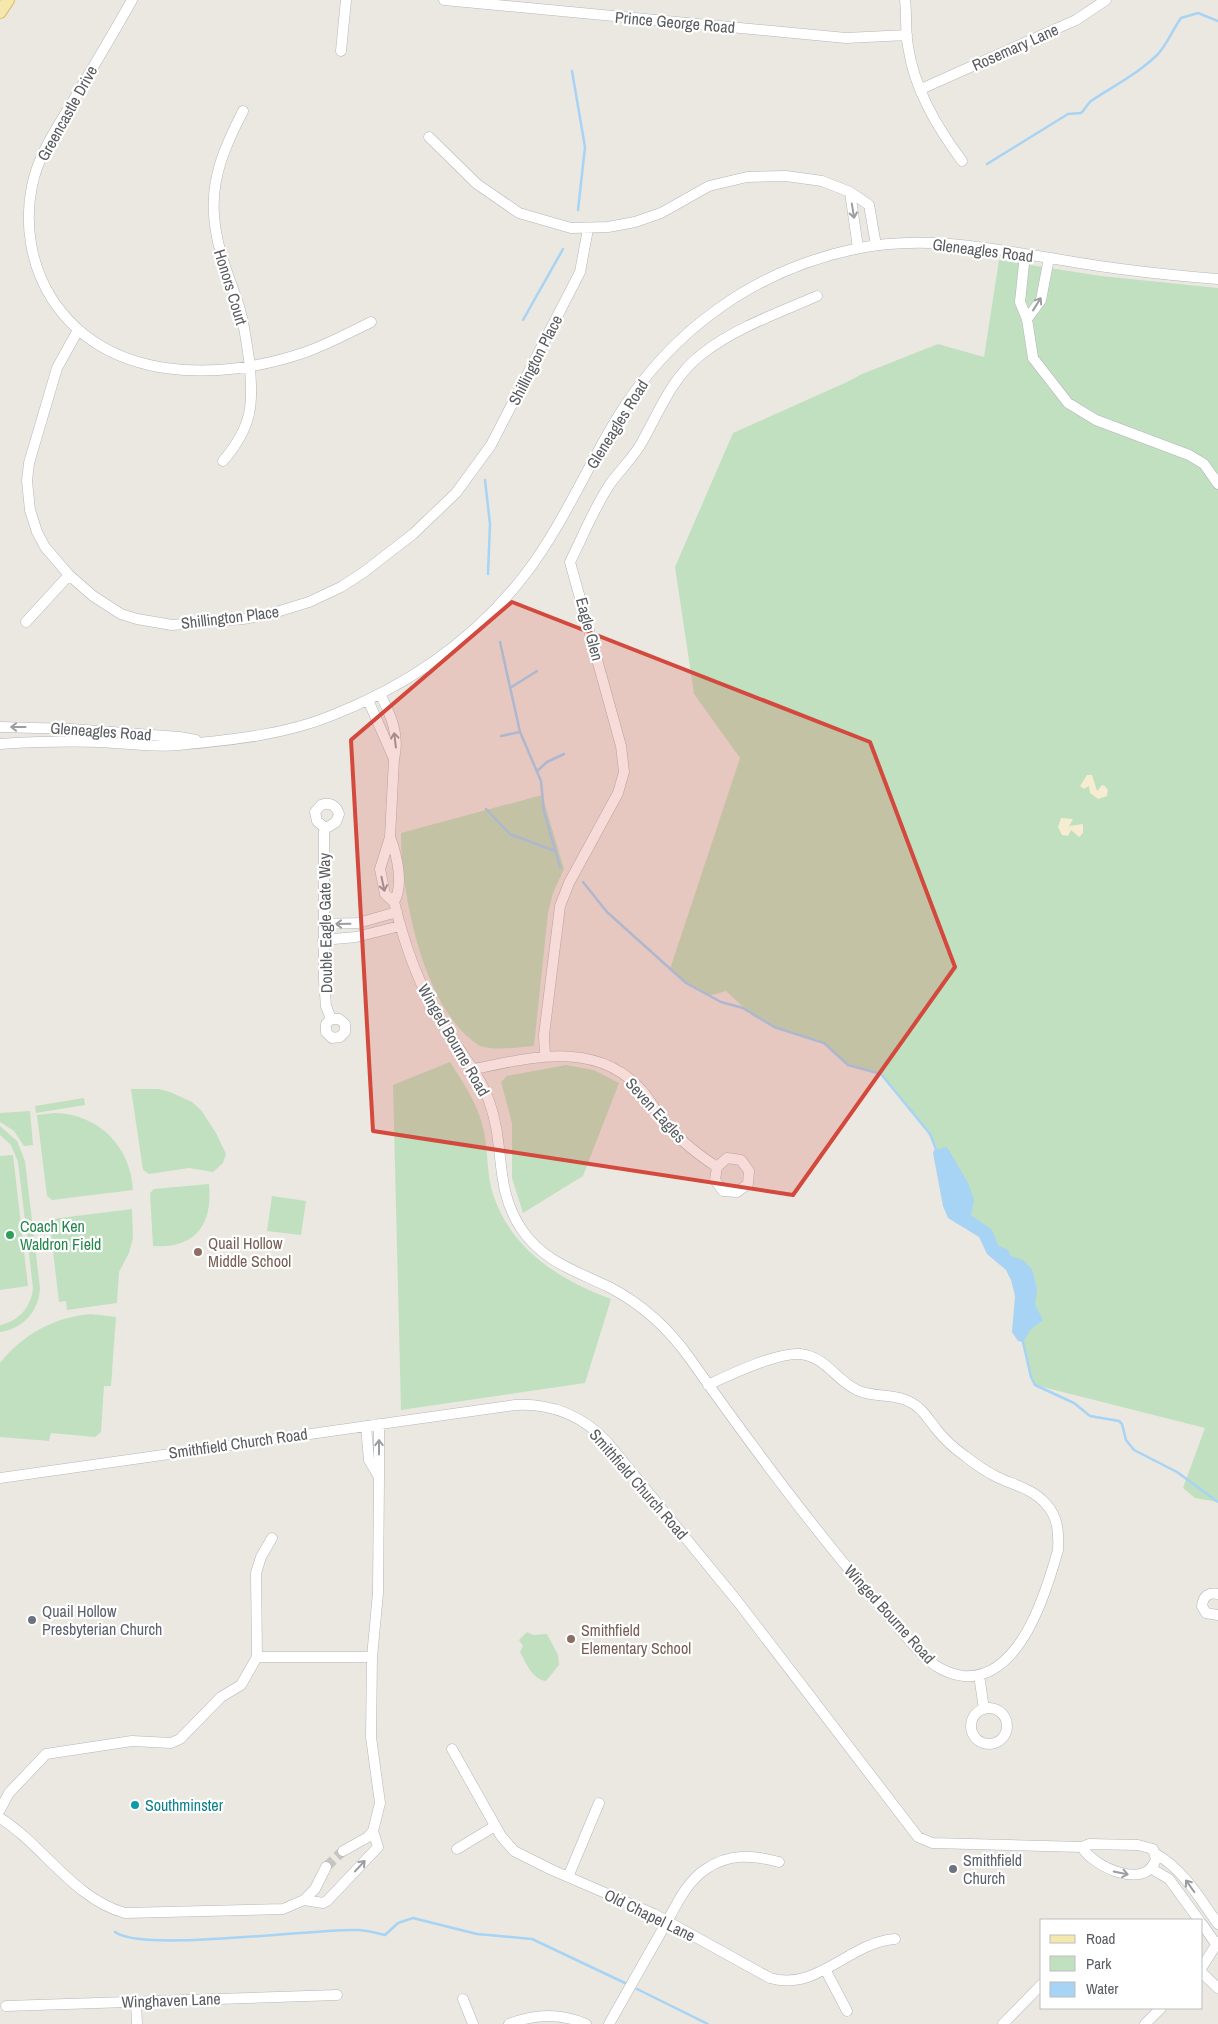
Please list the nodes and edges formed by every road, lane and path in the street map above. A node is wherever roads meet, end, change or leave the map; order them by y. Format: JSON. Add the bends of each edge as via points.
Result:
{"nodes":[{"id":1,"x":8,"y":0,"type":"edge"},
{"id":2,"x":132,"y":0,"type":"edge"},
{"id":3,"x":346,"y":0,"type":"edge"},
{"id":4,"x":444,"y":0,"type":"edge"},
{"id":5,"x":905,"y":0,"type":"edge"},
{"id":6,"x":1106,"y":0,"type":"edge"},
{"id":7,"x":0,"y":12,"type":"edge"},
{"id":8,"x":907,"y":35,"type":"junction"},
{"id":9,"x":341,"y":51,"type":"dead end"},
{"id":10,"x":921,"y":89,"type":"junction"},
{"id":11,"x":243,"y":111,"type":"dead end"},
{"id":12,"x":429,"y":137,"type":"dead end"},
{"id":13,"x":962,"y":161,"type":"dead end"},
{"id":14,"x":850,"y":192,"type":"junction"},
{"id":15,"x":588,"y":229,"type":"junction"},
{"id":16,"x":876,"y":245,"type":"junction"},
{"id":17,"x":858,"y":248,"type":"junction"},
{"id":18,"x":1025,"y":254,"type":"junction"},
{"id":19,"x":1049,"y":258,"type":"junction"},
{"id":20,"x":1218,"y":279,"type":"edge"},
{"id":21,"x":817,"y":296,"type":"dead end"},
{"id":22,"x":1027,"y":319,"type":"junction"},
{"id":23,"x":371,"y":322,"type":"dead end"},
{"id":24,"x":78,"y":330,"type":"junction"},
{"id":25,"x":250,"y":366,"type":"junction"},
{"id":26,"x":223,"y":460,"type":"dead end"},
{"id":27,"x":1218,"y":484,"type":"edge"},
{"id":28,"x":69,"y":575,"type":"junction"},
{"id":29,"x":26,"y":622,"type":"dead end"},
{"id":30,"x":380,"y":694,"type":"junction"},
{"id":31,"x":368,"y":700,"type":"junction"},
{"id":32,"x":0,"y":728,"type":"edge"},
{"id":33,"x":202,"y":741,"type":"junction"},
{"id":34,"x":0,"y":744,"type":"edge"},
{"id":35,"x":394,"y":759,"type":"junction"},
{"id":36,"x":324,"y":827,"type":"dead end"},
{"id":37,"x":390,"y":838,"type":"junction"},
{"id":38,"x":394,"y":902,"type":"junction"},
{"id":39,"x":397,"y":912,"type":"junction"},
{"id":40,"x":324,"y":924,"type":"junction"},
{"id":41,"x":400,"y":926,"type":"junction"},
{"id":42,"x":323,"y":940,"type":"junction"},
{"id":43,"x":331,"y":1019,"type":"dead end"},
{"id":44,"x":545,"y":1056,"type":"junction"},
{"id":45,"x":474,"y":1069,"type":"junction"},
{"id":46,"x":717,"y":1167,"type":"dead end"},
{"id":47,"x":708,"y":1386,"type":"junction"},
{"id":48,"x":379,"y":1424,"type":"junction"},
{"id":49,"x":366,"y":1426,"type":"junction"},
{"id":50,"x":379,"y":1477,"type":"junction"},
{"id":51,"x":0,"y":1478,"type":"edge"},
{"id":52,"x":272,"y":1538,"type":"dead end"},
{"id":53,"x":1218,"y":1594,"type":"edge"},
{"id":54,"x":1218,"y":1615,"type":"edge"},
{"id":55,"x":257,"y":1657,"type":"junction"},
{"id":56,"x":372,"y":1657,"type":"junction"},
{"id":57,"x":978,"y":1675,"type":"junction"},
{"id":58,"x":984,"y":1709,"type":"dead end"},
{"id":59,"x":452,"y":1749,"type":"dead end"},
{"id":60,"x":599,"y":1803,"type":"dead end"},
{"id":61,"x":0,"y":1810,"type":"edge"},
{"id":62,"x":0,"y":1818,"type":"edge"},
{"id":63,"x":495,"y":1826,"type":"junction"},
{"id":64,"x":373,"y":1831,"type":"junction"},
{"id":65,"x":1082,"y":1847,"type":"junction"},
{"id":66,"x":457,"y":1849,"type":"dead end"},
{"id":67,"x":343,"y":1851,"type":"tunnel mouth"},
{"id":68,"x":1156,"y":1854,"type":"junction"},
{"id":69,"x":779,"y":1862,"type":"dead end"},
{"id":70,"x":326,"y":1867,"type":"tunnel mouth"},
{"id":71,"x":1152,"y":1869,"type":"junction"},
{"id":72,"x":568,"y":1877,"type":"junction"},
{"id":73,"x":304,"y":1900,"type":"junction"},
{"id":74,"x":1198,"y":1919,"type":"edge"},
{"id":75,"x":668,"y":1922,"type":"junction"},
{"id":76,"x":1218,"y":1924,"type":"edge"},
{"id":77,"x":1203,"y":1925,"type":"edge"},
{"id":78,"x":895,"y":1939,"type":"dead end"},
{"id":79,"x":1217,"y":1943,"type":"edge"},
{"id":80,"x":1203,"y":1965,"type":"edge"},
{"id":81,"x":825,"y":1968,"type":"junction"},
{"id":82,"x":1203,"y":1974,"type":"edge"},
{"id":83,"x":1040,"y":1986,"type":"edge"},
{"id":84,"x":1218,"y":1988,"type":"edge"},
{"id":85,"x":337,"y":1994,"type":"dead end"},
{"id":86,"x":463,"y":1999,"type":"dead end"},
{"id":87,"x":136,"y":2002,"type":"junction"},
{"id":88,"x":6,"y":2006,"type":"dead end"},
{"id":89,"x":1160,"y":2009,"type":"edge"},
{"id":90,"x":847,"y":2012,"type":"dead end"},
{"id":91,"x":137,"y":2024,"type":"edge"},
{"id":92,"x":473,"y":2024,"type":"edge"},
{"id":93,"x":509,"y":2024,"type":"edge"},
{"id":94,"x":586,"y":2024,"type":"edge"},
{"id":95,"x":609,"y":2024,"type":"edge"},
{"id":96,"x":1003,"y":2024,"type":"edge"},
{"id":97,"x":1145,"y":2024,"type":"edge"}],
"edges":[{"from":1,"to":7,"type":"main road"},
{"from":2,"to":24,"type":"street","name":"Greencastle Drive","via":[[42,156],[31,192],[29,224],[36,264],[48,293]]},
{"from":3,"to":9,"type":"street"},
{"from":4,"to":8,"type":"street","name":"Prince George Road","via":[[846,38]]},
{"from":5,"to":8,"type":"street"},
{"from":6,"to":10,"type":"street","name":"Rosemary Lane","via":[[1076,20]]},
{"from":8,"to":10,"type":"street","via":[[911,61]]},
{"from":10,"to":13,"type":"street","via":[[931,116]]},
{"from":11,"to":25,"type":"street","name":"Honors Court","via":[[223,152],[215,186],[214,214],[219,250],[242,318]]},
{"from":12,"to":15,"type":"street","via":[[477,184],[519,214],[551,224]]},
{"from":14,"to":15,"type":"street","via":[[822,181],[786,176],[747,177],[709,186],[660,213],[635,222]]},
{"from":14,"to":16,"type":"street","via":[[869,205]]},
{"from":14,"to":17,"type":"street","one_way":true},
{"from":15,"to":28,"type":"street","name":"Shillington Place","via":[[580,272],[484,456],[436,514],[364,572],[332,592],[293,608],[243,619],[172,625],[121,614]]},
{"from":16,"to":17,"type":"street","name":"Gleneagles Road"},
{"from":16,"to":18,"type":"street","name":"Gleneagles Road","via":[[940,242]]},
{"from":17,"to":30,"type":"street","name":"Gleneagles Road","via":[[810,260],[750,288],[707,316],[674,345],[645,377],[616,420],[556,528],[522,578],[452,648],[422,671]]},
{"from":18,"to":19,"type":"street","name":"Gleneagles Road"},
{"from":18,"to":22,"type":"street","via":[[1020,302]]},
{"from":19,"to":20,"type":"street","name":"Gleneagles Road","via":[[1171,276]]},
{"from":22,"to":19,"type":"street","one_way":true,"via":[[1041,300]]},
{"from":21,"to":44,"type":"street","name":"Eagle Glen","via":[[723,340],[683,372],[662,402],[641,443],[609,486],[570,562],[621,746],[624,772],[618,793],[568,883],[560,906],[544,1035]]},
{"from":22,"to":27,"type":"street","via":[[1033,358],[1068,403],[1096,420],[1189,455],[1204,464]]},
{"from":23,"to":25,"type":"street","name":"Greencastle Drive","via":[[306,352]]},
{"from":24,"to":25,"type":"street","name":"Greencastle Drive","via":[[118,356],[156,368],[184,370]]},
{"from":24,"to":28,"type":"street","name":"Shillington Place","via":[[57,368],[33,444],[27,481],[30,510],[37,532],[45,547]]},
{"from":25,"to":26,"type":"street","name":"Honors Court","via":[[250,417],[241,437]]},
{"from":28,"to":29,"type":"street"},
{"from":30,"to":31,"type":"street","name":"Gleneagles Road"},
{"from":35,"to":30,"type":"street","name":"Winged Bourne Road","one_way":true,"via":[[396,739]]},
{"from":31,"to":33,"type":"street","name":"Gleneagles Road","via":[[331,717],[283,730]]},
{"from":31,"to":35,"type":"street","name":"Winged Bourne Road"},
{"from":33,"to":32,"type":"street","name":"Gleneagles Road","one_way":true,"via":[[71,729]]},
{"from":33,"to":34,"type":"street","name":"Gleneagles Road","via":[[177,746],[90,742]]},
{"from":35,"to":37,"type":"street","name":"Winged Bourne Road"},
{"from":36,"to":40,"type":"street","name":"Double Eagle Gate Way"},
{"from":37,"to":38,"type":"street","name":"Winged Bourne Road","via":[[396,851],[399,894]]},
{"from":37,"to":38,"type":"street","name":"Winged Bourne Road","one_way":true,"via":[[380,869],[385,894]]},
{"from":38,"to":39,"type":"street","name":"Winged Bourne Road"},
{"from":39,"to":40,"type":"street","one_way":true,"via":[[358,923]]},
{"from":39,"to":41,"type":"street","name":"Winged Bourne Road"},
{"from":40,"to":42,"type":"street","name":"Double Eagle Gate Way"},
{"from":41,"to":42,"type":"street","via":[[356,937]]},
{"from":41,"to":45,"type":"street","name":"Winged Bourne Road","via":[[413,968],[429,1001]]},
{"from":42,"to":43,"type":"street","name":"Double Eagle Gate Way","via":[[326,1006]]},
{"from":44,"to":45,"type":"street","name":"Seven Eagles"},
{"from":44,"to":46,"type":"street","name":"Seven Eagles","via":[[592,1059],[620,1071],[685,1143]]},
{"from":45,"to":47,"type":"street","name":"Winged Bourne Road","via":[[495,1119],[504,1190],[514,1217],[528,1238],[564,1268],[610,1287],[645,1310],[680,1344]]},
{"from":47,"to":57,"type":"street","name":"Winged Bourne Road","via":[[807,1518],[925,1655],[946,1671],[965,1676]]},
{"from":47,"to":57,"type":"street","name":"Winged Bourne Road","via":[[777,1357],[809,1356],[831,1368],[857,1390],[909,1401],[964,1456],[1044,1502],[1055,1519],[1059,1539],[1045,1589],[1011,1656],[997,1668]]},
{"from":48,"to":49,"type":"street","name":"Smithfield Church Road"},
{"from":50,"to":48,"type":"street","one_way":true},
{"from":48,"to":65,"type":"street","name":"Smithfield Church Road","via":[[525,1404],[556,1409],[582,1421],[608,1442],[685,1536],[918,1837],[932,1843]]},
{"from":49,"to":50,"type":"street","via":[[369,1460]]},
{"from":49,"to":51,"type":"street","name":"Smithfield Church Road"},
{"from":50,"to":56,"type":"street","via":[[378,1593]]},
{"from":52,"to":55,"type":"street","via":[[256,1573]]},
{"from":53,"to":54,"type":"street","via":[[1208,1594],[1202,1606],[1206,1613]]},
{"from":55,"to":56,"type":"street"},
{"from":55,"to":61,"type":"street","via":[[240,1685],[221,1696],[180,1739],[171,1743],[132,1741],[46,1754],[9,1793]]},
{"from":56,"to":64,"type":"street","via":[[370,1737],[380,1803]]},
{"from":57,"to":58,"type":"street"},
{"from":59,"to":63,"type":"street","name":"Old Chapel Lane"},
{"from":60,"to":72,"type":"street"},
{"from":62,"to":73,"type":"street","via":[[66,1876],[114,1910],[125,1913],[283,1909]]},
{"from":63,"to":66,"type":"street"},
{"from":63,"to":72,"type":"street","name":"Old Chapel Lane","via":[[524,1858]]},
{"from":64,"to":67,"type":"street"},
{"from":73,"to":64,"type":"street","one_way":true,"via":[[327,1901],[378,1847]]},
{"from":65,"to":68,"type":"street","name":"Smithfield Church Road","via":[[1089,1844],[1138,1845],[1153,1849]]},
{"from":65,"to":71,"type":"street","one_way":true,"via":[[1114,1872],[1138,1874]]},
{"from":68,"to":71,"type":"street"},
{"from":76,"to":68,"type":"street","name":"Smithfield Church Road","one_way":true,"via":[[1172,1863]]},
{"from":69,"to":75,"type":"street","via":[[740,1856],[712,1865],[693,1881]]},
{"from":70,"to":73,"type":"street","via":[[315,1889]]},
{"from":71,"to":74,"type":"street","via":[[1169,1879]]},
{"from":72,"to":75,"type":"street","name":"Old Chapel Lane"},
{"from":75,"to":81,"type":"street","name":"Old Chapel Lane","via":[[770,1978],[797,1981]]},
{"from":75,"to":95,"type":"street"},
{"from":77,"to":79,"type":"street"},
{"from":78,"to":81,"type":"street","name":"Old Chapel Lane","via":[[874,1943]]},
{"from":79,"to":80,"type":"street"},
{"from":81,"to":90,"type":"street"},
{"from":82,"to":84,"type":"street"},
{"from":83,"to":96,"type":"street"},
{"from":85,"to":87,"type":"street","name":"Winghaven Lane"},
{"from":86,"to":92,"type":"street"},
{"from":87,"to":88,"type":"street","name":"Winghaven Lane"},
{"from":87,"to":91,"type":"street"},
{"from":89,"to":97,"type":"street"},
{"from":93,"to":94,"type":"street","via":[[543,2016]]}]}
